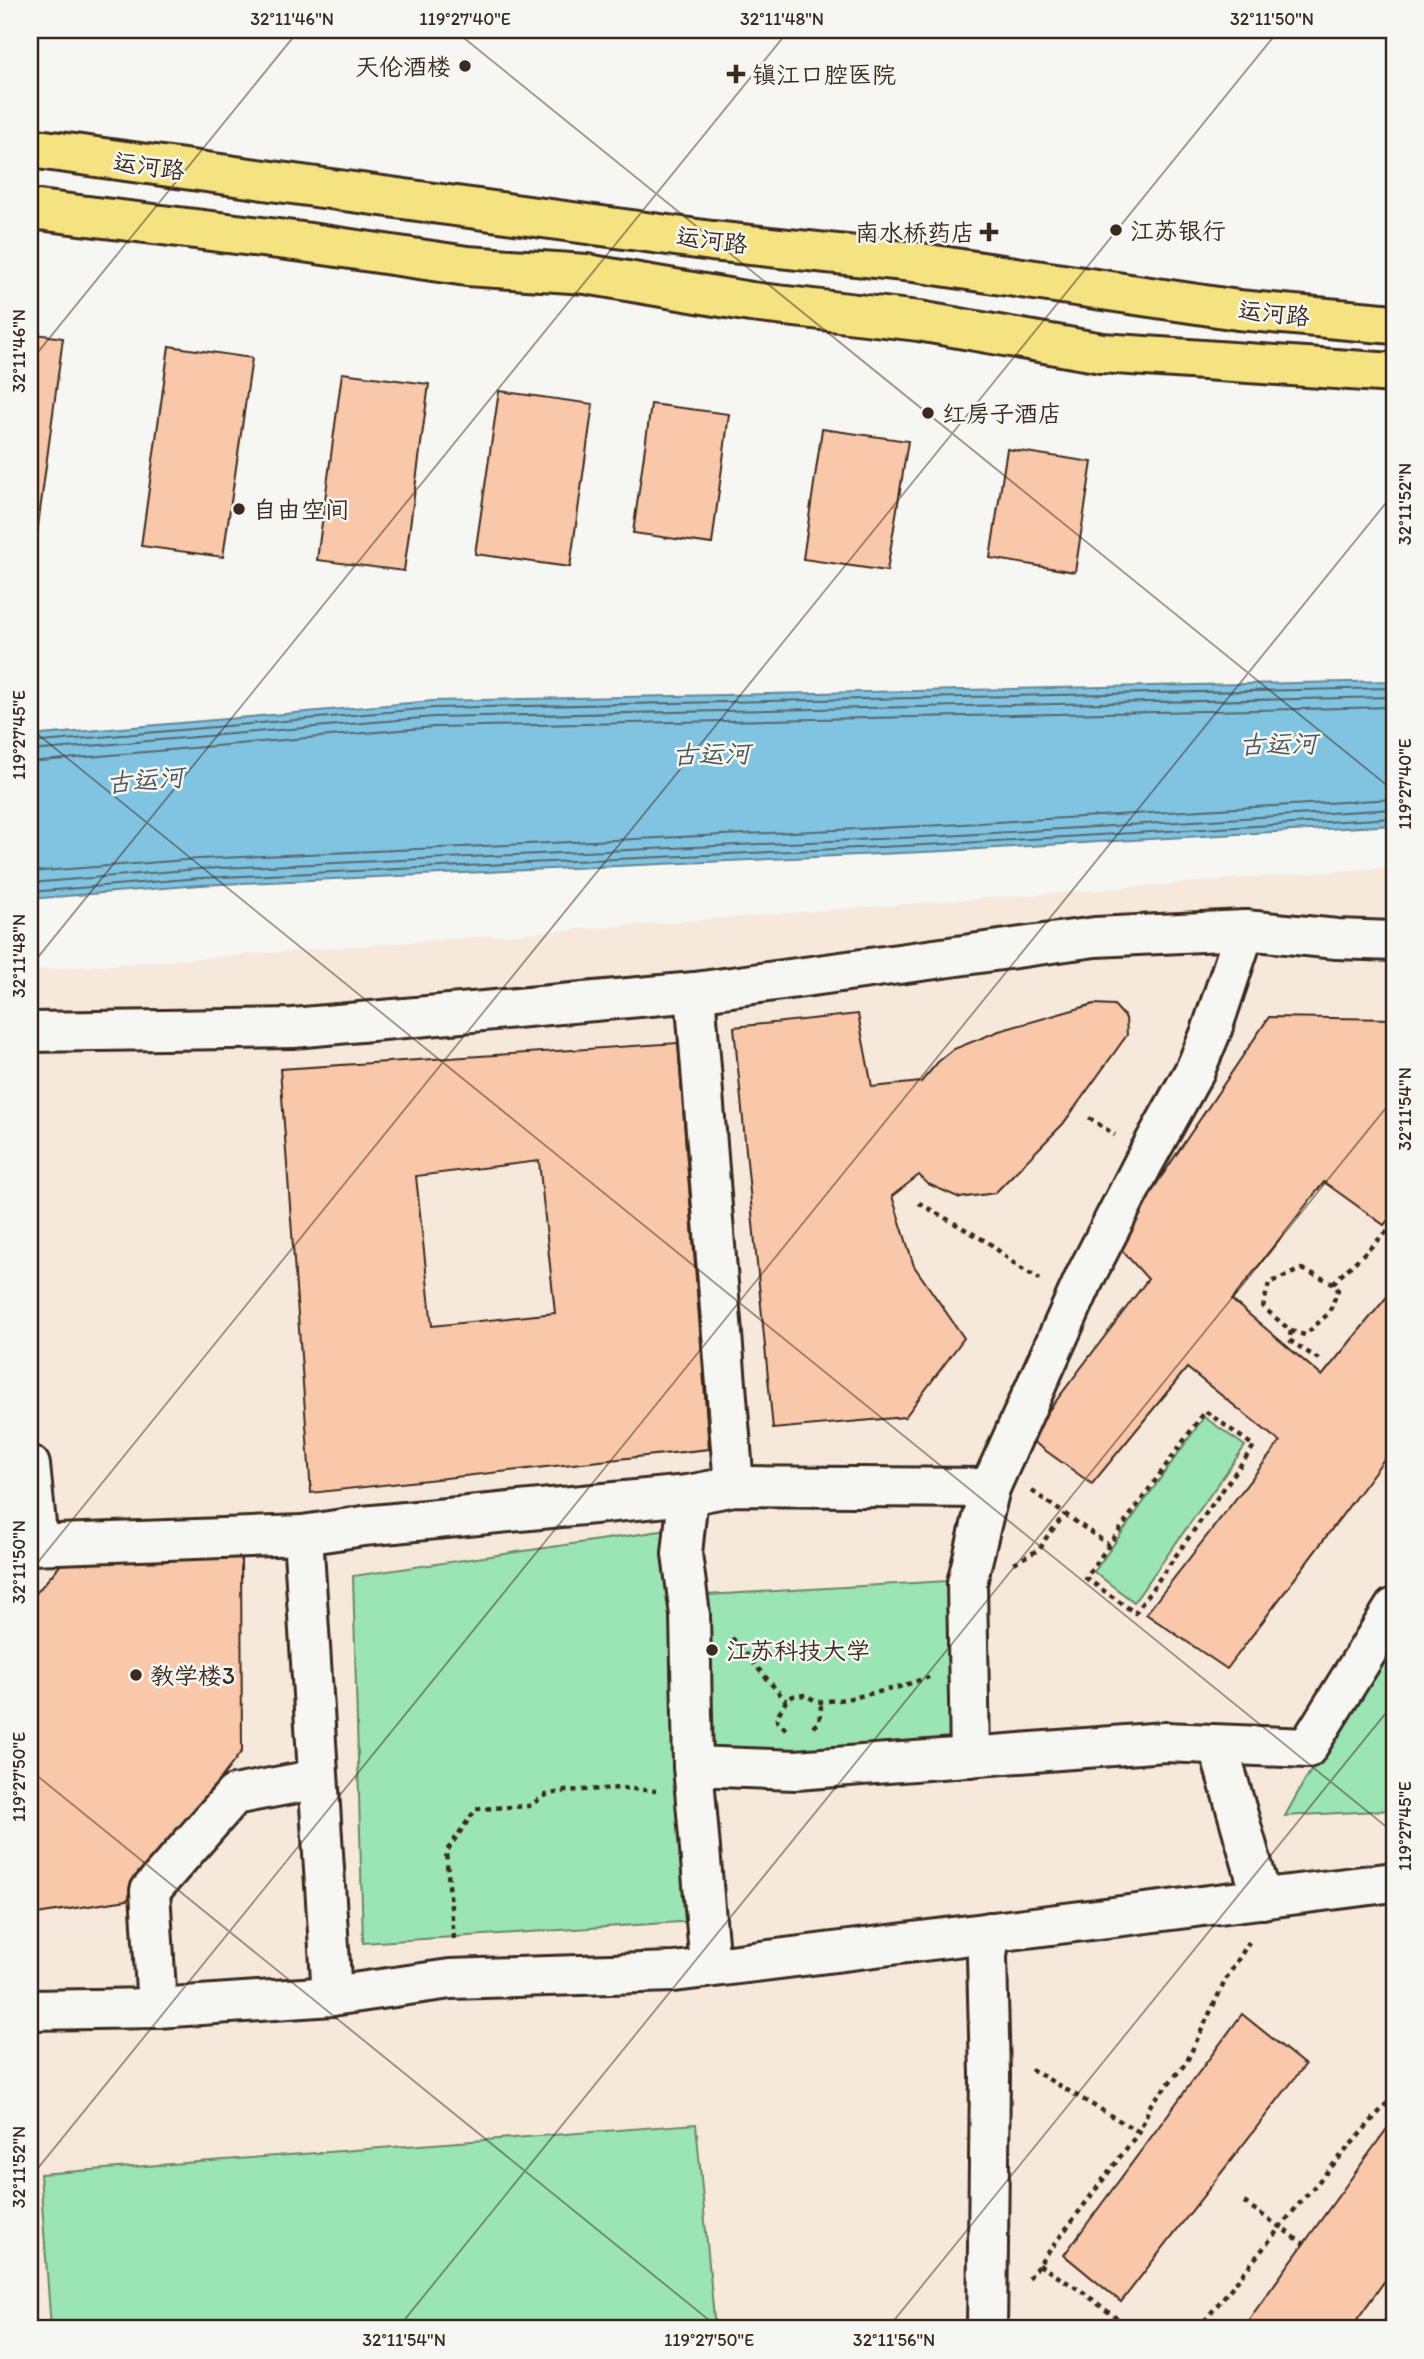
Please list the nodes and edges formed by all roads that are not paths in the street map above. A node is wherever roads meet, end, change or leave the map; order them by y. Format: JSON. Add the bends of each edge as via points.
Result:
{"nodes":[{"id":1,"x":30,"y":148,"type":"edge"},
{"id":2,"x":30,"y":209,"type":"edge"},
{"id":3,"x":1394,"y":324,"type":"edge"},
{"id":4,"x":1394,"y":373,"type":"edge"},
{"id":5,"x":1245,"y":930,"type":"junction"},
{"id":6,"x":1394,"y":941,"type":"edge"},
{"id":7,"x":695,"y":992,"type":"junction"},
{"id":8,"x":30,"y":1032,"type":"edge"},
{"id":9,"x":30,"y":1465,"type":"edge"},
{"id":10,"x":995,"y":1478,"type":"junction"},
{"id":11,"x":734,"y":1486,"type":"junction"},
{"id":12,"x":688,"y":1495,"type":"junction"},
{"id":13,"x":303,"y":1535,"type":"junction"},
{"id":14,"x":34,"y":1545,"type":"edge"},
{"id":15,"x":1394,"y":1608,"type":"edge"},
{"id":16,"x":1218,"y":1745,"type":"junction"},
{"id":17,"x":970,"y":1757,"type":"junction"},
{"id":18,"x":694,"y":1778,"type":"junction"},
{"id":19,"x":318,"y":1779,"type":"junction"},
{"id":20,"x":1394,"y":1882,"type":"edge"},
{"id":21,"x":1270,"y":1897,"type":"junction"},
{"id":22,"x":990,"y":1932,"type":"junction"},
{"id":23,"x":710,"y":1967,"type":"junction"},
{"id":24,"x":332,"y":1996,"type":"junction"},
{"id":25,"x":157,"y":2008,"type":"junction"},
{"id":26,"x":30,"y":2010,"type":"edge"},
{"id":27,"x":987,"y":2324,"type":"edge"}],
"edges":[{"from":1,"to":3,"type":"main road","name":"运河路","via":[[658,234],[914,262],[1238,310]]},
{"from":2,"to":4,"type":"main road","via":[[467,266],[586,274],[751,302],[919,321],[1102,353]]},
{"from":5,"to":6,"type":"street"},
{"from":5,"to":7,"type":"street","via":[[1095,937]]},
{"from":5,"to":10,"type":"street","via":[[1195,1070],[1075,1298]]},
{"from":7,"to":8,"type":"street","via":[[293,1028]]},
{"from":7,"to":11,"type":"street"},
{"from":9,"to":14,"type":"street"},
{"from":10,"to":11,"type":"street"},
{"from":10,"to":17,"type":"street","via":[[967,1584]]},
{"from":11,"to":12,"type":"street"},
{"from":12,"to":13,"type":"street"},
{"from":12,"to":18,"type":"street","via":[[682,1554],[690,1615]]},
{"from":13,"to":14,"type":"street"},
{"from":13,"to":19,"type":"street"},
{"from":15,"to":16,"type":"street","via":[[1307,1748]]},
{"from":16,"to":17,"type":"street","via":[[1165,1742]]},
{"from":16,"to":21,"type":"street"},
{"from":17,"to":18,"type":"street"},
{"from":18,"to":23,"type":"street"},
{"from":19,"to":24,"type":"street"},
{"from":19,"to":25,"type":"street","via":[[234,1795],[150,1891]]},
{"from":20,"to":21,"type":"street"},
{"from":21,"to":22,"type":"street"},
{"from":22,"to":23,"type":"street"},
{"from":22,"to":27,"type":"street"},
{"from":23,"to":24,"type":"street","via":[[450,1979]]},
{"from":24,"to":25,"type":"street"},
{"from":25,"to":26,"type":"street"}]}
